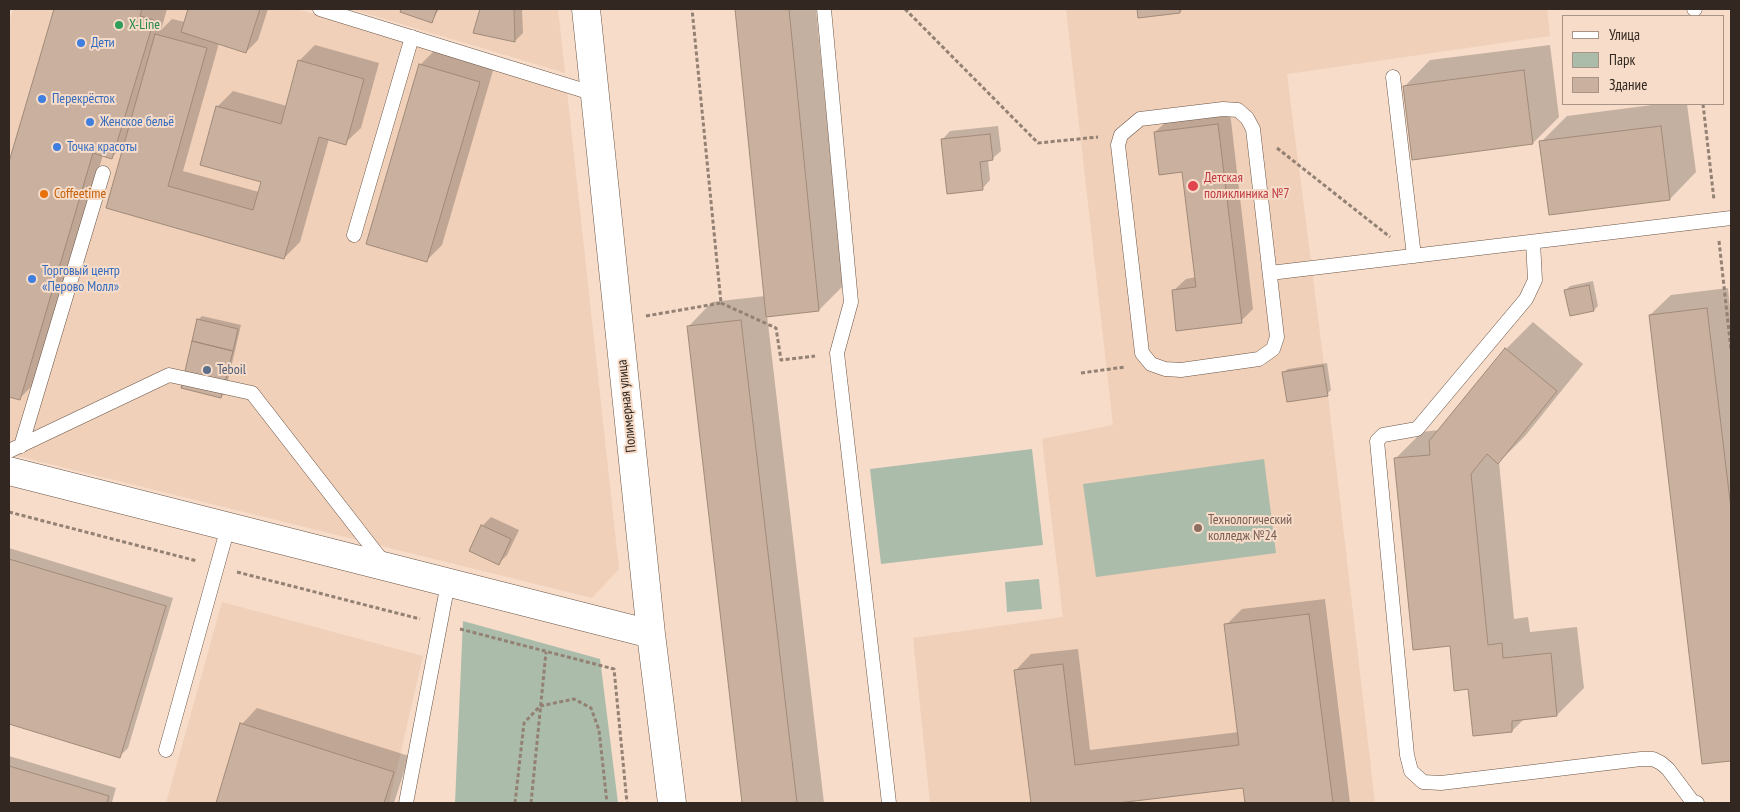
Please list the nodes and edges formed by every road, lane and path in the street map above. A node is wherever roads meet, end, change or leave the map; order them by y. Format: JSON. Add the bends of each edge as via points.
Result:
{"nodes":[{"id":1,"x":320,"y":9,"type":"edge"},
{"id":2,"x":586,"y":9,"type":"edge"},
{"id":3,"x":692,"y":9,"type":"edge"},
{"id":4,"x":824,"y":9,"type":"edge"},
{"id":5,"x":905,"y":9,"type":"edge"},
{"id":6,"x":412,"y":37,"type":"junction"},
{"id":7,"x":1393,"y":77,"type":"dead end"},
{"id":8,"x":595,"y":94,"type":"junction"},
{"id":9,"x":1253,"y":129,"type":"junction"},
{"id":10,"x":1121,"y":135,"type":"junction"},
{"id":11,"x":103,"y":173,"type":"dead end"},
{"id":12,"x":1731,"y":218,"type":"edge"},
{"id":13,"x":354,"y":235,"type":"dead end"},
{"id":14,"x":1533,"y":242,"type":"junction"},
{"id":15,"x":1414,"y":256,"type":"junction"},
{"id":16,"x":1270,"y":273,"type":"junction"},
{"id":17,"x":721,"y":303,"type":"junction"},
{"id":18,"x":638,"y":318,"type":"dead end"},
{"id":19,"x":838,"y":353,"type":"junction"},
{"id":20,"x":1151,"y":364,"type":"junction"},
{"id":21,"x":1081,"y":373,"type":"dead end"},
{"id":22,"x":15,"y":448,"type":"edge"},
{"id":23,"x":9,"y":471,"type":"edge"},
{"id":24,"x":9,"y":512,"type":"edge"},
{"id":25,"x":228,"y":527,"type":"junction"},
{"id":26,"x":217,"y":566,"type":"junction"},
{"id":27,"x":388,"y":568,"type":"junction"},
{"id":28,"x":448,"y":583,"type":"junction"},
{"id":29,"x":439,"y":624,"type":"junction"},
{"id":30,"x":651,"y":634,"type":"junction"},
{"id":31,"x":546,"y":652,"type":"junction"},
{"id":32,"x":540,"y":706,"type":"junction"},
{"id":33,"x":166,"y":750,"type":"dead end"},
{"id":34,"x":406,"y":803,"type":"edge"},
{"id":35,"x":515,"y":803,"type":"edge"},
{"id":36,"x":531,"y":803,"type":"edge"},
{"id":37,"x":607,"y":803,"type":"edge"},
{"id":38,"x":627,"y":803,"type":"edge"},
{"id":39,"x":672,"y":803,"type":"edge"},
{"id":40,"x":889,"y":803,"type":"edge"},
{"id":41,"x":1697,"y":803,"type":"edge"}],
"edges":[{"from":1,"to":6,"type":"lane"},
{"from":2,"to":8,"type":"street","name":"Полимерная улица"},
{"from":3,"to":17,"type":"path"},
{"from":4,"to":19,"type":"lane","via":[[851,302]]},
{"from":5,"to":10,"type":"path","via":[[1038,143]]},
{"from":6,"to":8,"type":"lane"},
{"from":6,"to":13,"type":"lane"},
{"from":7,"to":15,"type":"lane"},
{"from":8,"to":30,"type":"street","name":"Полимерная улица"},
{"from":9,"to":10,"type":"lane","via":[[1238,110],[1224,109],[1140,119]]},
{"from":9,"to":15,"type":"path"},
{"from":9,"to":16,"type":"lane"},
{"from":10,"to":20,"type":"lane","via":[[1118,145],[1142,353]]},
{"from":11,"to":22,"type":"lane"},
{"from":12,"to":14,"type":"lane"},
{"from":14,"to":15,"type":"lane"},
{"from":14,"to":41,"type":"lane","via":[[1535,280],[1526,298],[1426,421],[1417,429],[1383,435],[1377,441],[1411,772],[1423,782],[1441,783],[1653,760],[1662,762],[1692,801]]},
{"from":15,"to":16,"type":"lane"},
{"from":16,"to":20,"type":"lane","via":[[1277,337],[1274,349],[1259,359],[1240,364],[1181,370]]},
{"from":17,"to":18,"type":"path"},
{"from":17,"to":19,"type":"path","via":[[776,328],[782,360]]},
{"from":19,"to":40,"type":"lane"},
{"from":20,"to":21,"type":"path"},
{"from":22,"to":27,"type":"lane","via":[[170,375],[252,393]]},
{"from":23,"to":25,"type":"street"},
{"from":24,"to":26,"type":"path"},
{"from":25,"to":26,"type":"lane"},
{"from":25,"to":27,"type":"street"},
{"from":26,"to":29,"type":"path"},
{"from":26,"to":33,"type":"lane"},
{"from":27,"to":28,"type":"street"},
{"from":28,"to":29,"type":"lane"},
{"from":28,"to":30,"type":"street"},
{"from":29,"to":31,"type":"path"},
{"from":29,"to":34,"type":"lane"},
{"from":30,"to":39,"type":"street","name":"Полимерная улица"},
{"from":31,"to":32,"type":"path"},
{"from":31,"to":38,"type":"path","via":[[614,668]]},
{"from":32,"to":35,"type":"path","via":[[524,723]]},
{"from":32,"to":36,"type":"path"},
{"from":32,"to":37,"type":"path","via":[[574,699],[591,708],[599,730]]}]}
